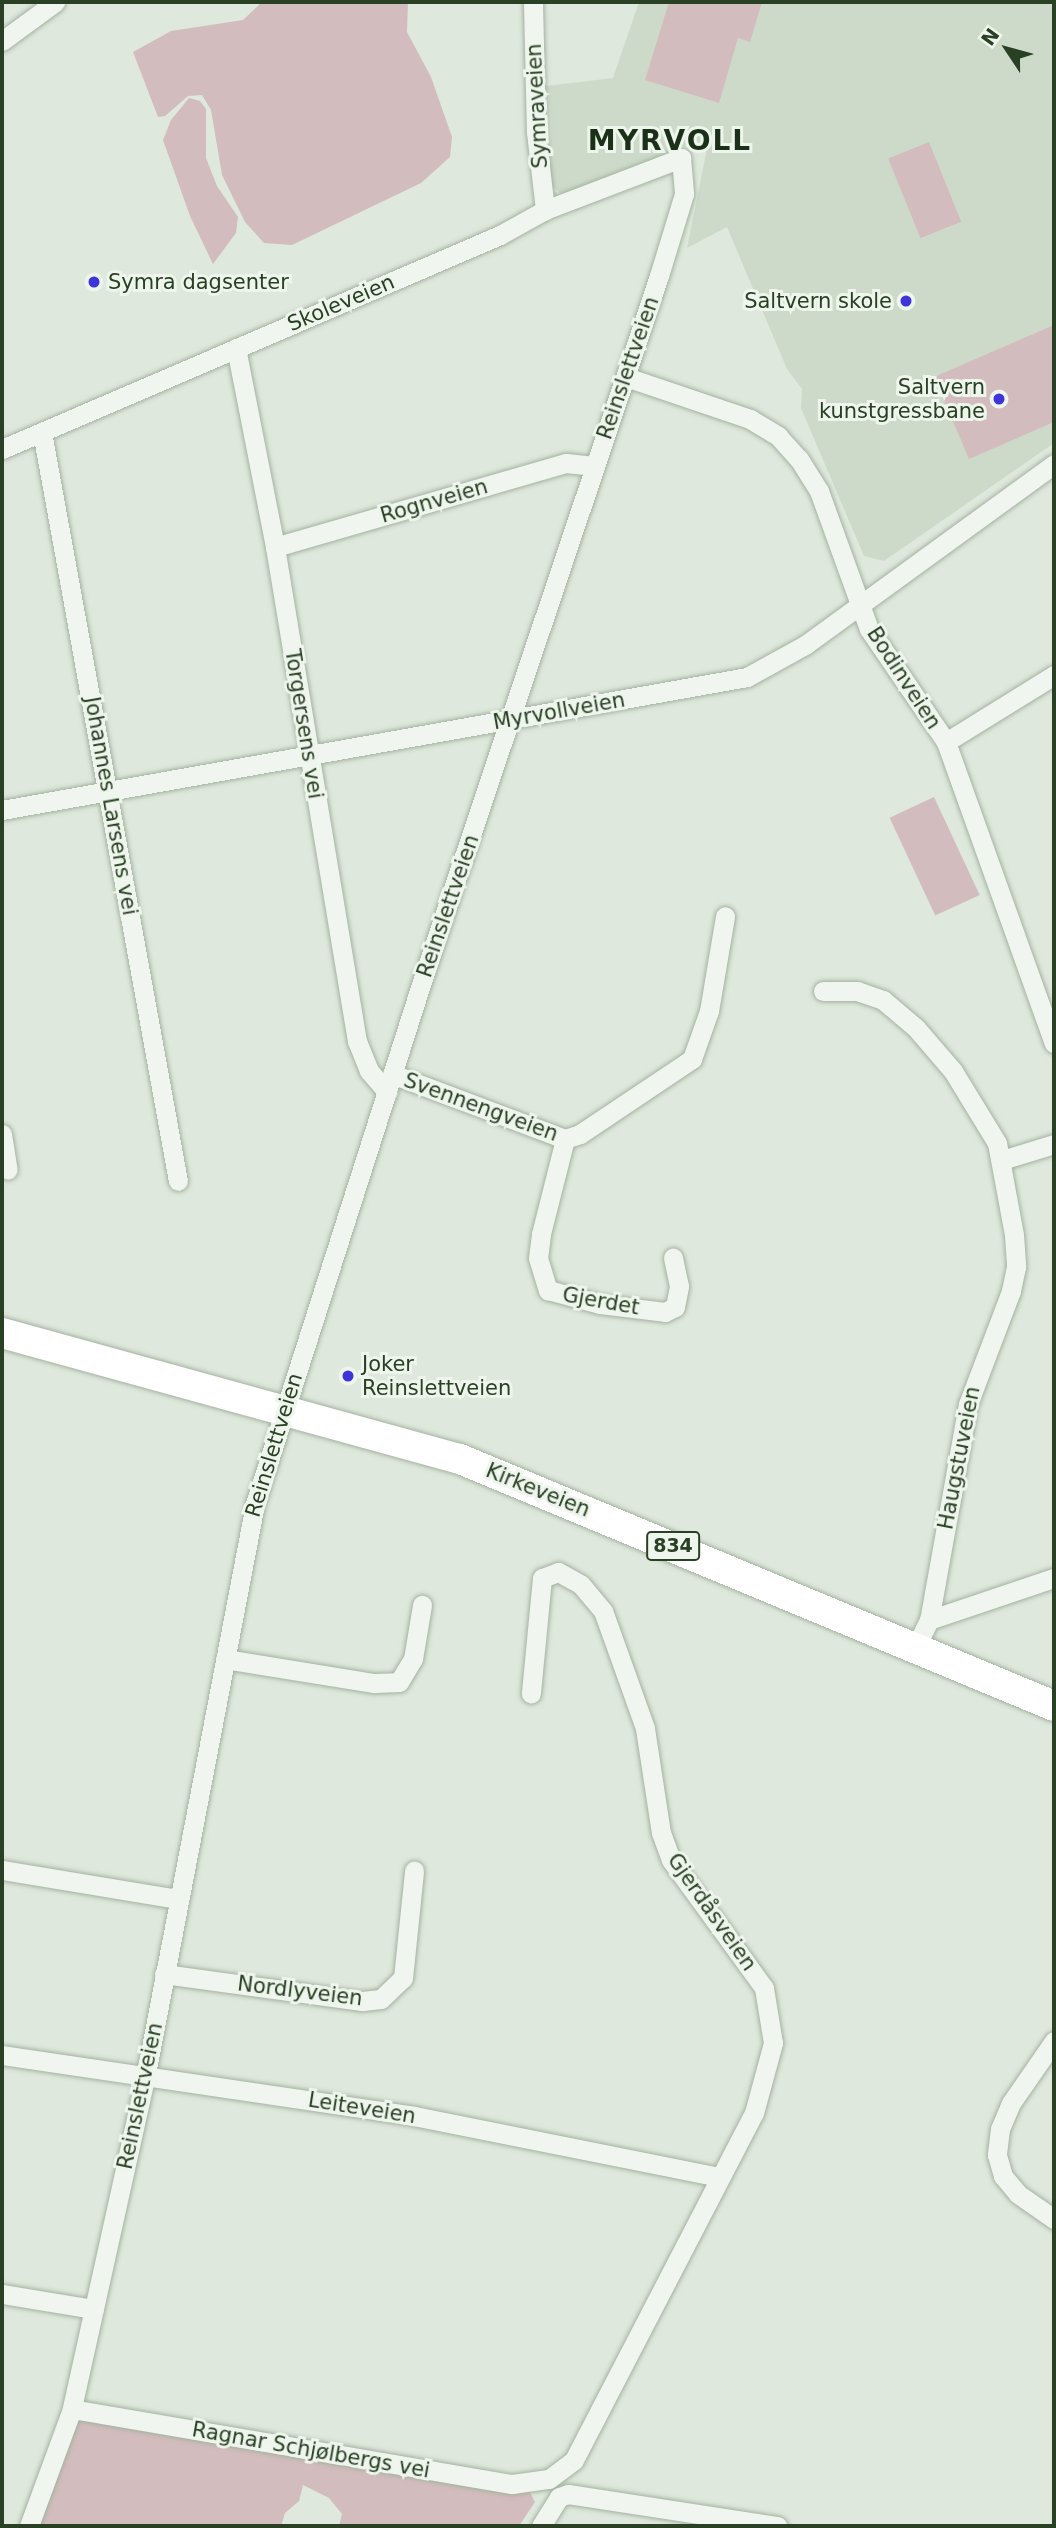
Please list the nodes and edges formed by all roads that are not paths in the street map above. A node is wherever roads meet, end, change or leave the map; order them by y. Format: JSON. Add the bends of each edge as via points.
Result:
{"nodes":[{"id":1,"x":55,"y":2,"type":"edge"},
{"id":2,"x":533,"y":2,"type":"edge"},
{"id":3,"x":2,"y":41,"type":"edge"},
{"id":4,"x":681,"y":158,"type":"joint"},
{"id":5,"x":545,"y":210,"type":"junction"},
{"id":6,"x":236,"y":348,"type":"junction"},
{"id":7,"x":626,"y":377,"type":"junction"},
{"id":8,"x":43,"y":432,"type":"junction"},
{"id":9,"x":2,"y":449,"type":"edge"},
{"id":10,"x":1054,"y":464,"type":"edge"},
{"id":11,"x":594,"y":466,"type":"junction"},
{"id":12,"x":275,"y":547,"type":"junction"},
{"id":13,"x":861,"y":605,"type":"junction"},
{"id":14,"x":1054,"y":675,"type":"edge"},
{"id":15,"x":511,"y":720,"type":"junction"},
{"id":16,"x":946,"y":742,"type":"junction"},
{"id":17,"x":309,"y":754,"type":"junction"},
{"id":18,"x":108,"y":791,"type":"junction"},
{"id":19,"x":2,"y":810,"type":"edge"},
{"id":20,"x":725,"y":916,"type":"dead end"},
{"id":21,"x":823,"y":991,"type":"dead end"},
{"id":22,"x":1054,"y":1043,"type":"edge"},
{"id":23,"x":389,"y":1083,"type":"junction"},
{"id":24,"x":2,"y":1134,"type":"edge"},
{"id":25,"x":565,"y":1139,"type":"junction"},
{"id":26,"x":1054,"y":1144,"type":"edge"},
{"id":27,"x":1002,"y":1160,"type":"junction"},
{"id":28,"x":8,"y":1170,"type":"dead end"},
{"id":29,"x":178,"y":1181,"type":"dead end"},
{"id":30,"x":673,"y":1258,"type":"dead end"},
{"id":31,"x":2,"y":1333,"type":"edge"},
{"id":32,"x":284,"y":1407,"type":"junction"},
{"id":33,"x":1054,"y":1578,"type":"edge"},
{"id":34,"x":422,"y":1605,"type":"dead end"},
{"id":35,"x":929,"y":1620,"type":"junction"},
{"id":36,"x":916,"y":1647,"type":"junction"},
{"id":37,"x":225,"y":1660,"type":"junction"},
{"id":38,"x":531,"y":1693,"type":"dead end"},
{"id":39,"x":1054,"y":1706,"type":"edge"},
{"id":40,"x":2,"y":1870,"type":"edge"},
{"id":41,"x":414,"y":1871,"type":"dead end"},
{"id":42,"x":177,"y":1899,"type":"junction"},
{"id":43,"x":164,"y":1974,"type":"junction"},
{"id":44,"x":1054,"y":2041,"type":"edge"},
{"id":45,"x":2,"y":2055,"type":"edge"},
{"id":46,"x":146,"y":2074,"type":"junction"},
{"id":47,"x":720,"y":2177,"type":"junction"},
{"id":48,"x":1054,"y":2219,"type":"edge"},
{"id":49,"x":2,"y":2294,"type":"edge"},
{"id":50,"x":94,"y":2309,"type":"junction"},
{"id":51,"x":72,"y":2409,"type":"junction"},
{"id":52,"x":550,"y":2479,"type":"joint"},
{"id":53,"x":29,"y":2526,"type":"edge"},
{"id":54,"x":541,"y":2526,"type":"edge"},
{"id":55,"x":778,"y":2526,"type":"edge"}],
"edges":[{"from":1,"to":3,"type":"street"},
{"from":2,"to":5,"type":"street","name":"Symraveien","via":[[536,132]]},
{"from":4,"to":5,"type":"street","name":"Skoleveien"},
{"from":4,"to":7,"type":"street","name":"Reinslettveien","via":[[684,194]]},
{"from":5,"to":6,"type":"street","name":"Skoleveien","via":[[500,235]]},
{"from":6,"to":8,"type":"street","name":"Skoleveien"},
{"from":6,"to":12,"type":"street","name":"Torgersens vei"},
{"from":7,"to":11,"type":"street","name":"Reinslettveien"},
{"from":7,"to":13,"type":"street","name":"Bodinveien","via":[[750,419],[778,436],[819,491]]},
{"from":8,"to":9,"type":"street","name":"Skoleveien"},
{"from":8,"to":18,"type":"street","name":"Johannes Larsens vei"},
{"from":10,"to":13,"type":"street","name":"Myrvollveien"},
{"from":11,"to":12,"type":"street","name":"Rognveien","via":[[566,463]]},
{"from":11,"to":15,"type":"street","name":"Reinslettveien"},
{"from":12,"to":17,"type":"street","name":"Torgersens vei"},
{"from":13,"to":15,"type":"street","name":"Myrvollveien","via":[[775,664],[747,677]]},
{"from":13,"to":16,"type":"street","name":"Bodinveien","via":[[869,629]]},
{"from":14,"to":16,"type":"street"},
{"from":15,"to":17,"type":"street","name":"Myrvollveien"},
{"from":15,"to":23,"type":"street","name":"Reinslettveien"},
{"from":16,"to":22,"type":"street","name":"Bodinveien"},
{"from":17,"to":18,"type":"street","name":"Myrvollveien"},
{"from":17,"to":23,"type":"street","name":"Torgersens vei","via":[[357,1041],[369,1071]]},
{"from":18,"to":19,"type":"street","name":"Myrvollveien"},
{"from":18,"to":29,"type":"street","name":"Johannes Larsens vei"},
{"from":20,"to":25,"type":"street","name":"Svennengveien","via":[[709,1011],[692,1059],[580,1134]]},
{"from":21,"to":27,"type":"street","name":"Haugstuveien","via":[[870,993],[916,1028],[986,1120]]},
{"from":23,"to":25,"type":"street","name":"Svennengveien"},
{"from":23,"to":32,"type":"street","name":"Reinslettveien"},
{"from":24,"to":28,"type":"street"},
{"from":25,"to":30,"type":"street","name":"Gjerdet","via":[[539,1246],[541,1278],[548,1290],[600,1304],[665,1312],[675,1307],[679,1286]]},
{"from":26,"to":27,"type":"street"},
{"from":27,"to":35,"type":"street","name":"Haugstuveien","via":[[1016,1266],[968,1404]]},
{"from":31,"to":32,"type":"main road","name":"Kirkeveien","number":"834"},
{"from":32,"to":36,"type":"main road","name":"Kirkeveien","number":"834","via":[[460,1459]]},
{"from":32,"to":37,"type":"street","name":"Reinslettveien","via":[[244,1550]]},
{"from":33,"to":35,"type":"street"},
{"from":34,"to":37,"type":"street","via":[[414,1659],[399,1682],[374,1683]]},
{"from":35,"to":36,"type":"street","name":"Haugstuveien"},
{"from":36,"to":39,"type":"main road","name":"Kirkeveien","number":"834"},
{"from":37,"to":42,"type":"street","name":"Reinslettveien"},
{"from":38,"to":47,"type":"street","name":"Gjerdåsveien","via":[[542,1578],[558,1572],[580,1584],[603,1611],[645,1728],[661,1833],[671,1860],[750,1963],[768,2002],[773,2043],[767,2075],[754,2113]]},
{"from":40,"to":42,"type":"street"},
{"from":41,"to":43,"type":"street","name":"Nordlyveien","via":[[403,1978],[381,1999],[362,2001]]},
{"from":42,"to":43,"type":"street","name":"Reinslettveien"},
{"from":43,"to":46,"type":"street","name":"Reinslettveien"},
{"from":44,"to":48,"type":"street","via":[[1012,2103],[1000,2129],[997,2155],[1003,2176],[1018,2194]]},
{"from":45,"to":46,"type":"street","name":"Leiteveien"},
{"from":46,"to":47,"type":"street","name":"Leiteveien","via":[[414,2116]]},
{"from":46,"to":50,"type":"street","name":"Reinslettveien"},
{"from":47,"to":52,"type":"street","name":"Gjerdåsveien","via":[[574,2460]]},
{"from":49,"to":50,"type":"street"},
{"from":50,"to":51,"type":"street","name":"Reinslettveien"},
{"from":51,"to":52,"type":"street","name":"Ragnar Schjølbergs vei","via":[[512,2484]]},
{"from":51,"to":53,"type":"street","name":"Reinslettveien"},
{"from":54,"to":55,"type":"street","via":[[559,2497],[579,2495]]}]}
